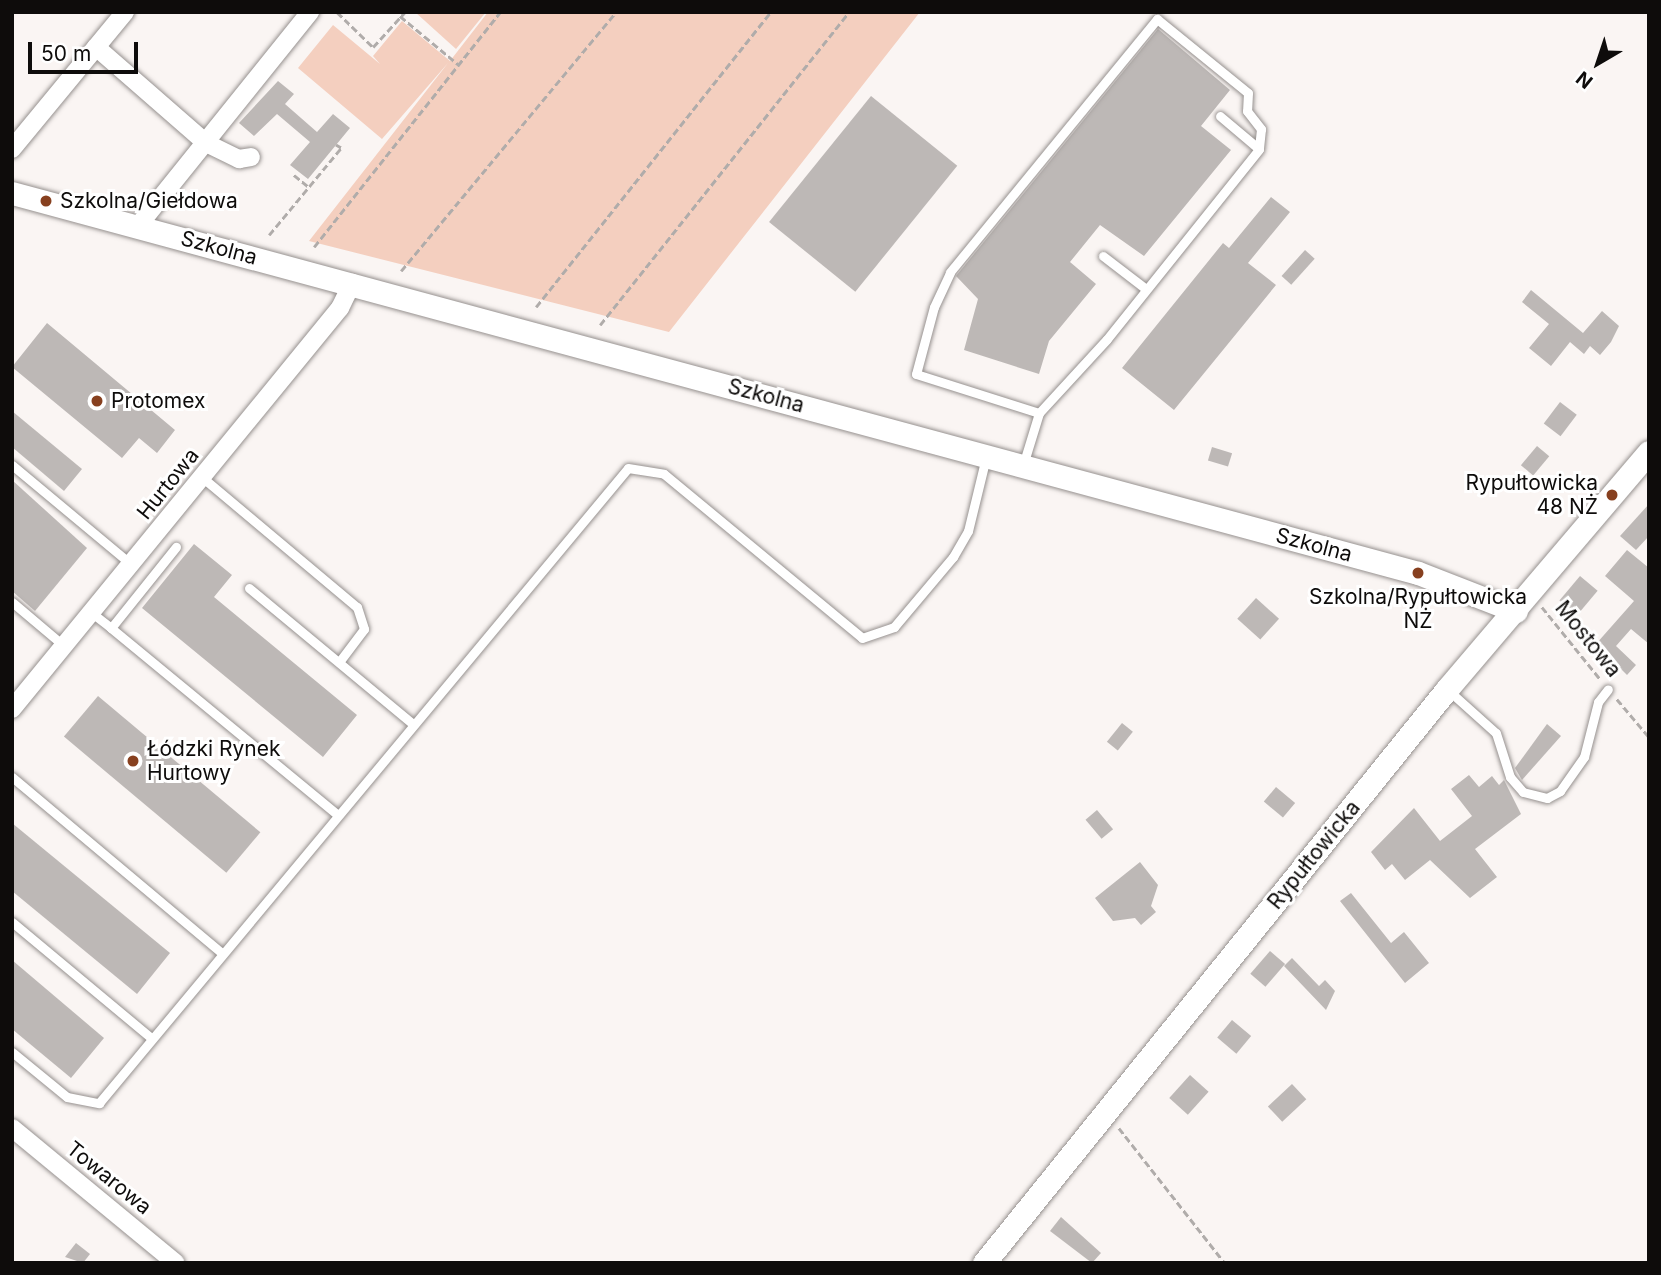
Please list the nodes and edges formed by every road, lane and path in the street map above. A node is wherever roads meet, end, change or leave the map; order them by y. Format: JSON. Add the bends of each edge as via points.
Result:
{"nodes":[{"id":1,"x":125,"y":12,"type":"edge"},
{"id":2,"x":310,"y":12,"type":"edge"},
{"id":3,"x":337,"y":12,"type":"edge"},
{"id":4,"x":404,"y":12,"type":"edge"},
{"id":5,"x":500,"y":12,"type":"edge"},
{"id":6,"x":616,"y":12,"type":"edge"},
{"id":7,"x":771,"y":12,"type":"edge"},
{"id":8,"x":849,"y":12,"type":"edge"},
{"id":9,"x":400,"y":16,"type":"junction"},
{"id":10,"x":96,"y":47,"type":"junction"},
{"id":11,"x":459,"y":65,"type":"junction"},
{"id":12,"x":1220,"y":116,"type":"dead end"},
{"id":13,"x":206,"y":143,"type":"junction"},
{"id":14,"x":336,"y":145,"type":"dead end"},
{"id":15,"x":12,"y":149,"type":"edge"},
{"id":16,"x":1259,"y":149,"type":"junction"},
{"id":17,"x":251,"y":157,"type":"dead end"},
{"id":18,"x":294,"y":175,"type":"dead end"},
{"id":19,"x":309,"y":187,"type":"junction"},
{"id":20,"x":12,"y":192,"type":"edge"},
{"id":21,"x":138,"y":226,"type":"junction"},
{"id":22,"x":269,"y":235,"type":"dead end"},
{"id":23,"x":314,"y":247,"type":"dead end"},
{"id":24,"x":1103,"y":256,"type":"dead end"},
{"id":25,"x":401,"y":271,"type":"dead end"},
{"id":26,"x":352,"y":284,"type":"junction"},
{"id":27,"x":1146,"y":289,"type":"junction"},
{"id":28,"x":536,"y":307,"type":"dead end"},
{"id":29,"x":600,"y":325,"type":"dead end"},
{"id":30,"x":1039,"y":413,"type":"junction"},
{"id":31,"x":1649,"y":452,"type":"edge"},
{"id":32,"x":987,"y":456,"type":"junction"},
{"id":33,"x":12,"y":464,"type":"edge"},
{"id":34,"x":1023,"y":465,"type":"junction"},
{"id":35,"x":203,"y":478,"type":"junction"},
{"id":36,"x":176,"y":547,"type":"dead end"},
{"id":37,"x":132,"y":565,"type":"junction"},
{"id":38,"x":249,"y":588,"type":"dead end"},
{"id":39,"x":12,"y":602,"type":"edge"},
{"id":40,"x":1523,"y":602,"type":"junction"},
{"id":41,"x":92,"y":612,"type":"junction"},
{"id":42,"x":111,"y":628,"type":"junction"},
{"id":43,"x":65,"y":646,"type":"junction"},
{"id":44,"x":339,"y":662,"type":"junction"},
{"id":45,"x":1447,"y":689,"type":"junction"},
{"id":46,"x":1608,"y":689,"type":"junction"},
{"id":47,"x":12,"y":709,"type":"edge"},
{"id":48,"x":413,"y":724,"type":"junction"},
{"id":49,"x":1649,"y":737,"type":"edge"},
{"id":50,"x":12,"y":777,"type":"edge"},
{"id":51,"x":338,"y":814,"type":"junction"},
{"id":52,"x":12,"y":922,"type":"edge"},
{"id":53,"x":222,"y":953,"type":"junction"},
{"id":54,"x":151,"y":1038,"type":"junction"},
{"id":55,"x":12,"y":1052,"type":"edge"},
{"id":56,"x":1107,"y":1113,"type":"junction"},
{"id":57,"x":12,"y":1128,"type":"edge"},
{"id":58,"x":156,"y":1256,"type":"edge"},
{"id":59,"x":176,"y":1263,"type":"edge"},
{"id":60,"x":984,"y":1263,"type":"edge"},
{"id":61,"x":1225,"y":1263,"type":"edge"}],
"edges":[{"from":1,"to":10,"type":"street"},
{"from":2,"to":13,"type":"street"},
{"from":3,"to":9,"type":"path","via":[[373,47]]},
{"from":4,"to":9,"type":"path"},
{"from":5,"to":11,"type":"path"},
{"from":6,"to":25,"type":"path"},
{"from":7,"to":28,"type":"path"},
{"from":8,"to":29,"type":"path"},
{"from":9,"to":11,"type":"path"},
{"from":10,"to":13,"type":"street"},
{"from":10,"to":15,"type":"street"},
{"from":11,"to":23,"type":"path"},
{"from":12,"to":16,"type":"lane"},
{"from":13,"to":17,"type":"street","via":[[239,159]]},
{"from":13,"to":21,"type":"street"},
{"from":14,"to":19,"type":"path","via":[[341,148]]},
{"from":16,"to":27,"type":"lane"},
{"from":16,"to":30,"type":"lane","via":[[1261,129],[1247,111],[1248,93],[1157,19],[950,272],[934,307],[916,374]]},
{"from":18,"to":19,"type":"path"},
{"from":19,"to":22,"type":"path"},
{"from":20,"to":21,"type":"street","name":"Szkolna"},
{"from":21,"to":26,"type":"street","name":"Szkolna"},
{"from":24,"to":27,"type":"lane"},
{"from":26,"to":32,"type":"street","name":"Szkolna"},
{"from":26,"to":35,"type":"street","name":"Hurtowa","via":[[341,308]]},
{"from":27,"to":30,"type":"lane"},
{"from":30,"to":34,"type":"lane"},
{"from":31,"to":40,"type":"street","name":"Rypułtowicka"},
{"from":32,"to":34,"type":"street","name":"Szkolna"},
{"from":32,"to":48,"type":"lane","via":[[968,531],[953,557],[894,627],[862,638],[664,474],[628,468]]},
{"from":33,"to":37,"type":"lane"},
{"from":34,"to":40,"type":"street","name":"Szkolna"},
{"from":35,"to":37,"type":"street","name":"Hurtowa"},
{"from":35,"to":44,"type":"lane","via":[[357,607],[364,629]]},
{"from":36,"to":42,"type":"lane"},
{"from":37,"to":41,"type":"street","name":"Hurtowa"},
{"from":38,"to":44,"type":"lane"},
{"from":39,"to":43,"type":"lane"},
{"from":40,"to":45,"type":"street","name":"Rypułtowicka"},
{"from":40,"to":46,"type":"path","name":"Mostowa"},
{"from":41,"to":42,"type":"lane"},
{"from":41,"to":43,"type":"street","name":"Hurtowa"},
{"from":42,"to":51,"type":"lane"},
{"from":43,"to":47,"type":"street","name":"Hurtowa"},
{"from":44,"to":48,"type":"lane"},
{"from":45,"to":46,"type":"lane","via":[[1496,733],[1510,777],[1523,792],[1547,798],[1560,791],[1584,757],[1598,702]]},
{"from":45,"to":56,"type":"street","name":"Rypułtowicka"},
{"from":46,"to":49,"type":"path","name":"Mostowa"},
{"from":48,"to":51,"type":"lane"},
{"from":50,"to":53,"type":"lane"},
{"from":51,"to":53,"type":"lane"},
{"from":52,"to":54,"type":"lane"},
{"from":53,"to":54,"type":"lane"},
{"from":54,"to":55,"type":"lane","via":[[99,1103],[83,1105]]},
{"from":56,"to":60,"type":"street","name":"Rypułtowicka"},
{"from":56,"to":61,"type":"path"},
{"from":57,"to":58,"type":"street","name":"Towarowa"},
{"from":58,"to":59,"type":"street","name":"Towarowa"}]}
